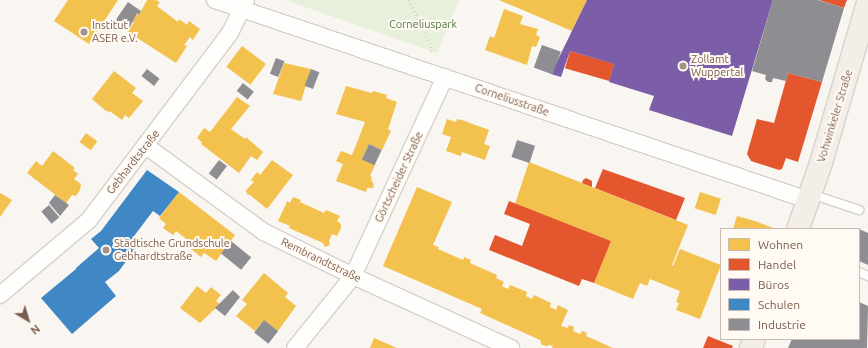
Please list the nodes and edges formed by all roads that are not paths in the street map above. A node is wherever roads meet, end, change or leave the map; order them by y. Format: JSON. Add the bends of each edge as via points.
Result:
{"nodes":[{"id":1,"x":215,"y":0,"type":"edge"},
{"id":2,"x":868,"y":2,"type":"edge"},
{"id":3,"x":244,"y":4,"type":"edge"},
{"id":4,"x":440,"y":76,"type":"junction"},
{"id":5,"x":146,"y":146,"type":"junction"},
{"id":6,"x":809,"y":197,"type":"junction"},
{"id":7,"x":859,"y":210,"type":"dead end"},
{"id":8,"x":798,"y":228,"type":"edge"},
{"id":9,"x":353,"y":276,"type":"junction"},
{"id":10,"x":0,"y":295,"type":"edge"},
{"id":11,"x":295,"y":348,"type":"edge"},
{"id":12,"x":511,"y":348,"type":"edge"}],
"edges":[{"from":1,"to":3,"type":"street","name":"Corneliusstraße"},
{"from":2,"to":6,"type":"main road","name":"Vohwinkeler Straße"},
{"from":3,"to":4,"type":"street","name":"Corneliusstraße"},
{"from":3,"to":5,"type":"street","name":"Gebhardtstraße","via":[[230,33]]},
{"from":4,"to":6,"type":"street","name":"Corneliusstraße"},
{"from":4,"to":9,"type":"street","name":"Görtscheider Straße"},
{"from":5,"to":9,"type":"street","name":"Rembrandtstraße","via":[[264,232]]},
{"from":5,"to":10,"type":"street","name":"Gebhardtstraße","via":[[88,220]]},
{"from":6,"to":7,"type":"lane"},
{"from":6,"to":8,"type":"main road","name":"Vohwinkeler Straße"},
{"from":9,"to":11,"type":"street","name":"Görtscheider Straße"},
{"from":9,"to":12,"type":"street","name":"Rembrandtstraße"}]}
